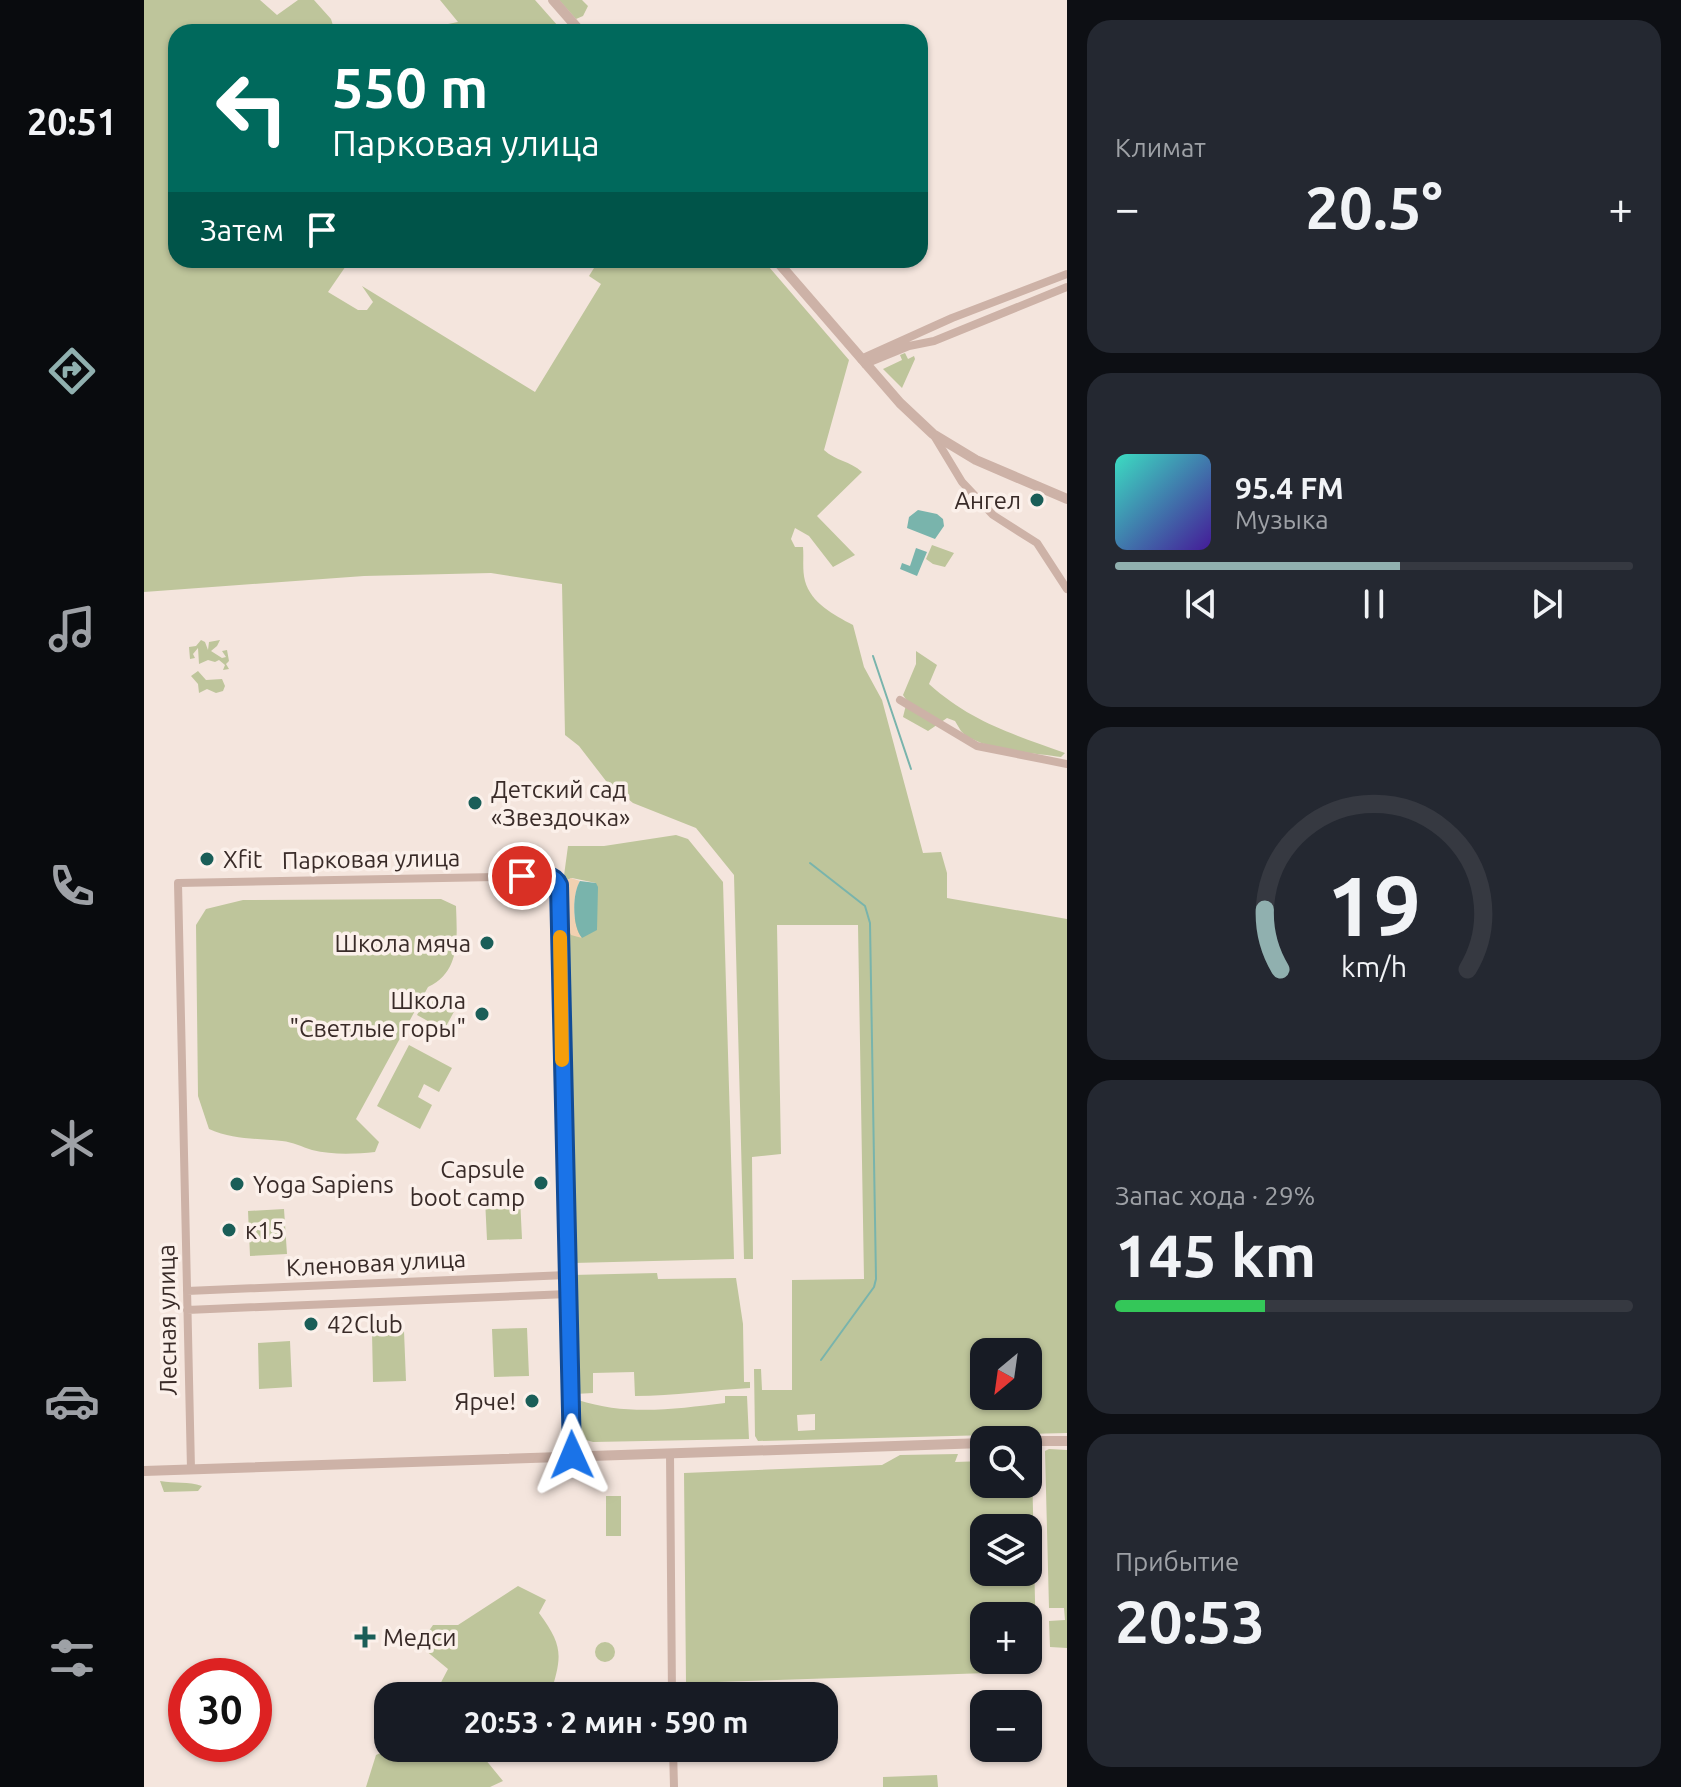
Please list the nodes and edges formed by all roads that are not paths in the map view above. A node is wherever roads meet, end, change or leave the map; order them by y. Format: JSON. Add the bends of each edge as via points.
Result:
{"nodes":[{"id":1,"x":553,"y":0,"type":"edge"},
{"id":2,"x":574,"y":24,"type":"edge"},
{"id":3,"x":783,"y":268,"type":"edge"},
{"id":4,"x":1067,"y":274,"type":"edge"},
{"id":5,"x":1067,"y":287,"type":"edge"},
{"id":6,"x":863,"y":361,"type":"junction"},
{"id":7,"x":933,"y":434,"type":"junction"},
{"id":8,"x":1067,"y":499,"type":"edge"},
{"id":9,"x":1067,"y":589,"type":"edge"},
{"id":10,"x":900,"y":700,"type":"dead end"},
{"id":11,"x":1067,"y":764,"type":"edge"},
{"id":12,"x":178,"y":883,"type":"joint"},
{"id":13,"x":567,"y":1275,"type":"junction"},
{"id":14,"x":187,"y":1291,"type":"junction"},
{"id":15,"x":568,"y":1294,"type":"junction"},
{"id":16,"x":187,"y":1310,"type":"junction"},
{"id":17,"x":1042,"y":1441,"type":"edge"},
{"id":18,"x":1067,"y":1441,"type":"edge"},
{"id":19,"x":970,"y":1443,"type":"edge"},
{"id":20,"x":670,"y":1453,"type":"junction"},
{"id":21,"x":572,"y":1455,"type":"junction"},
{"id":22,"x":191,"y":1469,"type":"junction"},
{"id":23,"x":144,"y":1471,"type":"edge"},
{"id":24,"x":672,"y":1682,"type":"edge"},
{"id":25,"x":673,"y":1762,"type":"edge"},
{"id":26,"x":674,"y":1787,"type":"edge"}],
"edges":[{"from":1,"to":2,"type":"street"},
{"from":3,"to":6,"type":"street"},
{"from":4,"to":6,"type":"street","via":[[952,318]]},
{"from":5,"to":6,"type":"street","via":[[934,341]]},
{"from":6,"to":7,"type":"street"},
{"from":7,"to":8,"type":"street","via":[[976,460]]},
{"from":7,"to":9,"type":"street","via":[[962,482],[993,515],[1037,543]]},
{"from":10,"to":11,"type":"street","via":[[977,746]]},
{"from":12,"to":13,"type":"street","name":"Парковая улица","via":[[556,879]]},
{"from":12,"to":14,"type":"street","name":"Лесная улица"},
{"from":13,"to":14,"type":"street","name":"Кленовая улица"},
{"from":13,"to":15,"type":"street"},
{"from":14,"to":16,"type":"street","name":"Лесная улица"},
{"from":15,"to":16,"type":"street","name":"Кленовая улица"},
{"from":15,"to":21,"type":"street"},
{"from":16,"to":22,"type":"street","name":"Лесная улица"},
{"from":17,"to":18,"type":"street"},
{"from":19,"to":20,"type":"street"},
{"from":20,"to":21,"type":"street"},
{"from":20,"to":24,"type":"street"},
{"from":21,"to":22,"type":"street"},
{"from":22,"to":23,"type":"street"},
{"from":25,"to":26,"type":"street"}]}
